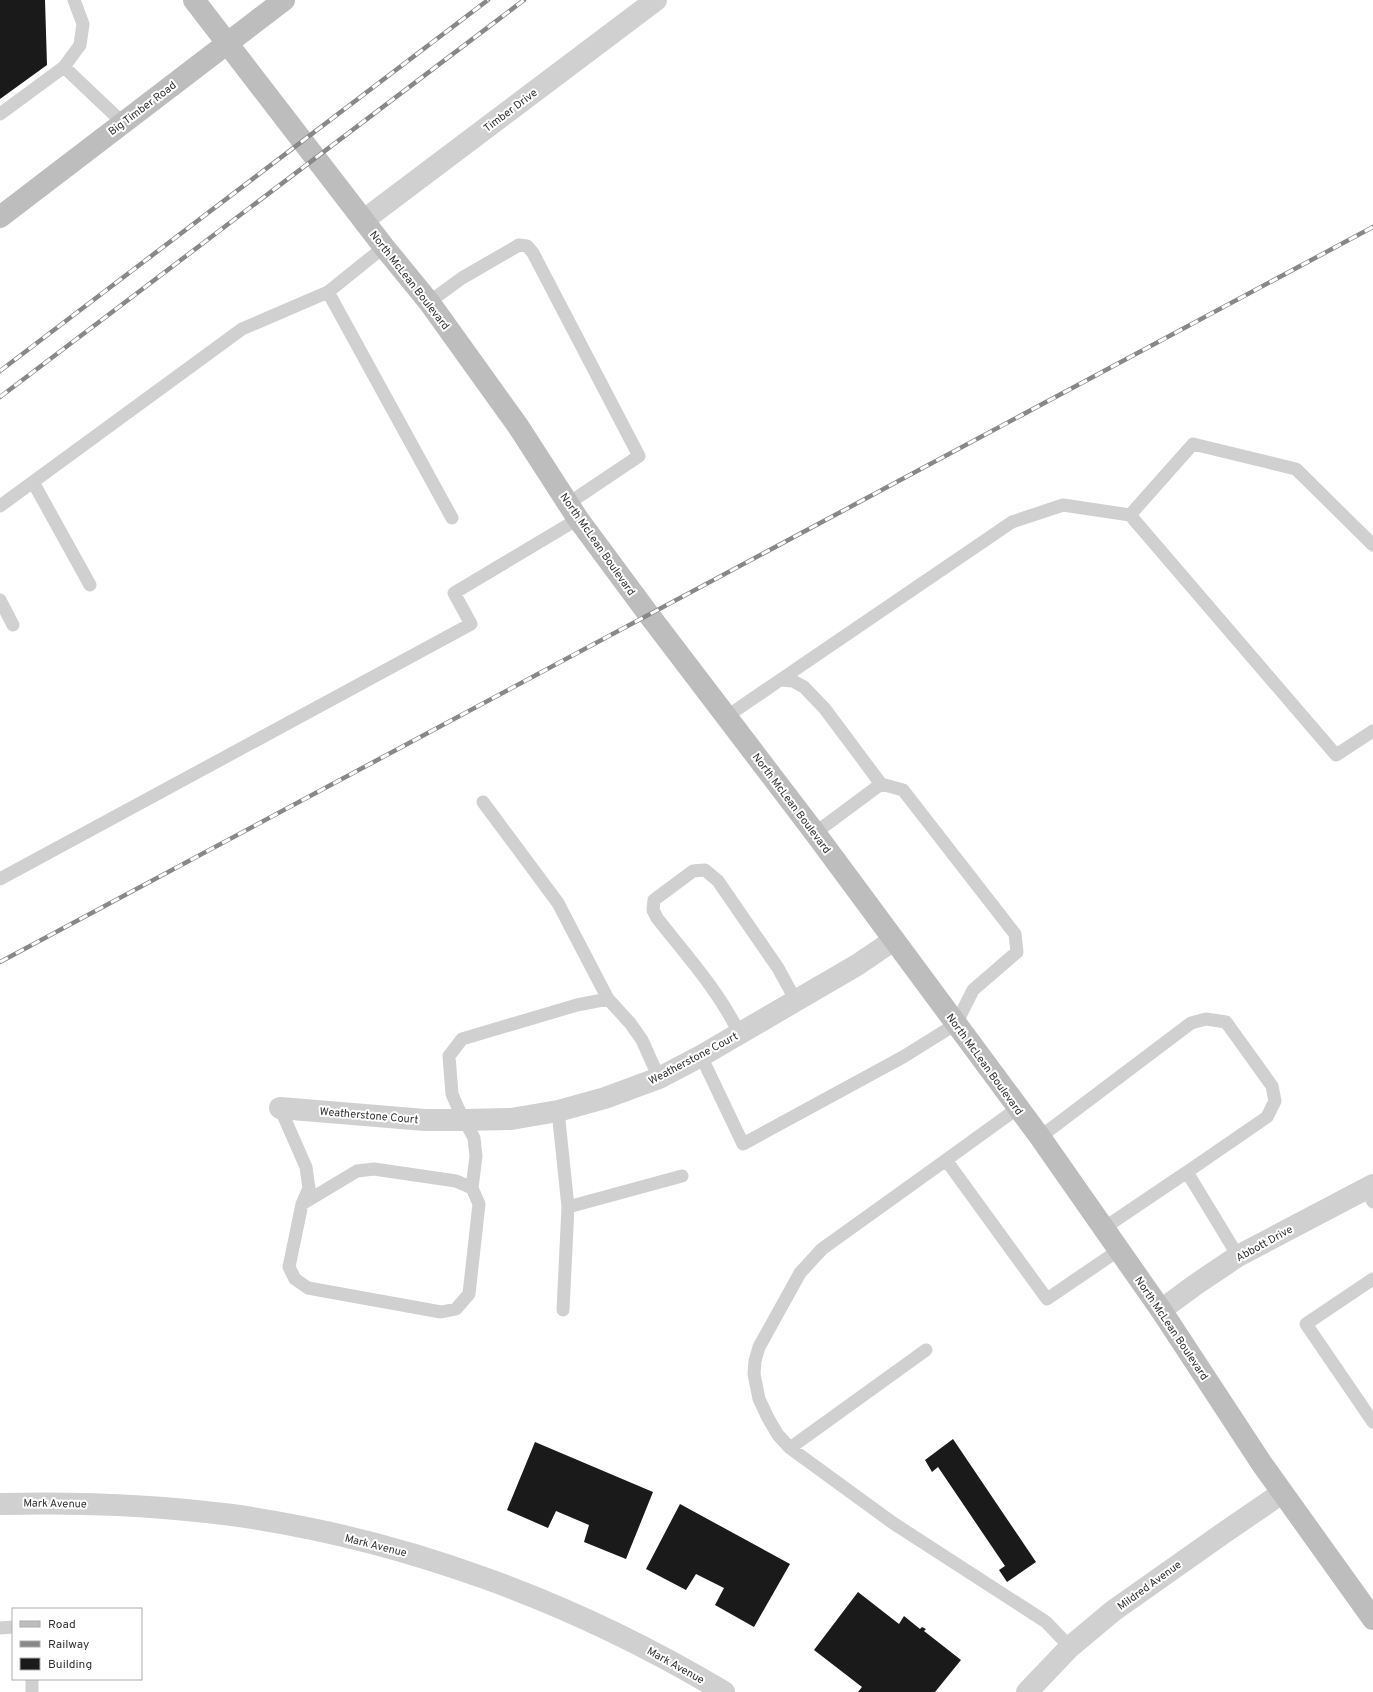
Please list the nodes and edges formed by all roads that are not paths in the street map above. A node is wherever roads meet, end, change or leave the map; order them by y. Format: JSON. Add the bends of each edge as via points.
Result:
{"nodes":[{"id":1,"x":74,"y":0,"type":"edge"},
{"id":2,"x":194,"y":0,"type":"edge"},
{"id":3,"x":284,"y":0,"type":"edge"},
{"id":4,"x":656,"y":0,"type":"edge"},
{"id":5,"x":229,"y":43,"type":"junction"},
{"id":6,"x":64,"y":67,"type":"junction"},
{"id":7,"x":0,"y":114,"type":"edge"},
{"id":8,"x":123,"y":123,"type":"junction"},
{"id":9,"x":2,"y":211,"type":"edge"},
{"id":10,"x":364,"y":220,"type":"junction"},
{"id":11,"x":384,"y":247,"type":"junction"},
{"id":12,"x":328,"y":292,"type":"junction"},
{"id":13,"x":429,"y":302,"type":"junction"},
{"id":14,"x":33,"y":482,"type":"junction"},
{"id":15,"x":0,"y":506,"type":"edge"},
{"id":16,"x":574,"y":511,"type":"junction"},
{"id":17,"x":1130,"y":515,"type":"junction"},
{"id":18,"x":452,"y":518,"type":"dead end"},
{"id":19,"x":1373,"y":545,"type":"edge"},
{"id":20,"x":90,"y":585,"type":"dead end"},
{"id":21,"x":0,"y":600,"type":"edge"},
{"id":22,"x":13,"y":625,"type":"dead end"},
{"id":23,"x":780,"y":680,"type":"junction"},
{"id":24,"x":726,"y":717,"type":"junction"},
{"id":25,"x":1373,"y":731,"type":"edge"},
{"id":26,"x":881,"y":784,"type":"junction"},
{"id":27,"x":483,"y":802,"type":"dead end"},
{"id":28,"x":815,"y":833,"type":"junction"},
{"id":29,"x":0,"y":880,"type":"edge"},
{"id":30,"x":894,"y":940,"type":"junction"},
{"id":31,"x":608,"y":999,"type":"junction"},
{"id":32,"x":796,"y":1001,"type":"junction"},
{"id":33,"x":956,"y":1024,"type":"junction"},
{"id":34,"x":739,"y":1033,"type":"junction"},
{"id":35,"x":701,"y":1056,"type":"junction"},
{"id":36,"x":659,"y":1078,"type":"junction"},
{"id":37,"x":280,"y":1108,"type":"joint"},
{"id":38,"x":1018,"y":1108,"type":"junction"},
{"id":39,"x":558,"y":1111,"type":"junction"},
{"id":40,"x":464,"y":1120,"type":"junction"},
{"id":41,"x":1040,"y":1137,"type":"junction"},
{"id":42,"x":946,"y":1160,"type":"junction"},
{"id":43,"x":1187,"y":1172,"type":"junction"},
{"id":44,"x":682,"y":1176,"type":"dead end"},
{"id":45,"x":472,"y":1188,"type":"junction"},
{"id":46,"x":1371,"y":1192,"type":"edge"},
{"id":47,"x":302,"y":1204,"type":"junction"},
{"id":48,"x":568,"y":1207,"type":"junction"},
{"id":49,"x":1104,"y":1228,"type":"junction"},
{"id":50,"x":1119,"y":1250,"type":"junction"},
{"id":51,"x":1238,"y":1256,"type":"junction"},
{"id":52,"x":1373,"y":1279,"type":"edge"},
{"id":53,"x":563,"y":1310,"type":"dead end"},
{"id":54,"x":1161,"y":1310,"type":"junction"},
{"id":55,"x":926,"y":1350,"type":"dead end"},
{"id":56,"x":1373,"y":1422,"type":"edge"},
{"id":57,"x":790,"y":1448,"type":"junction"},
{"id":58,"x":1282,"y":1493,"type":"junction"},
{"id":59,"x":0,"y":1504,"type":"edge"},
{"id":60,"x":1373,"y":1619,"type":"edge"},
{"id":61,"x":12,"y":1627,"type":"edge"},
{"id":62,"x":0,"y":1628,"type":"edge"},
{"id":63,"x":1070,"y":1648,"type":"junction"},
{"id":64,"x":32,"y":1680,"type":"edge"},
{"id":65,"x":32,"y":1692,"type":"edge"},
{"id":66,"x":724,"y":1692,"type":"edge"},
{"id":67,"x":1027,"y":1692,"type":"edge"}],
"edges":[{"from":1,"to":6,"type":"lane","via":[[83,24],[80,45]]},
{"from":2,"to":5,"type":"main road","name":"North McLean Boulevard"},
{"from":3,"to":5,"type":"main road","name":"Big Timber Road"},
{"from":4,"to":10,"type":"street","name":"Timber Drive"},
{"from":5,"to":8,"type":"main road","name":"Big Timber Road"},
{"from":5,"to":10,"type":"main road","name":"North McLean Boulevard"},
{"from":6,"to":7,"type":"lane"},
{"from":6,"to":8,"type":"lane"},
{"from":8,"to":9,"type":"main road","name":"Big Timber Road"},
{"from":10,"to":11,"type":"main road","name":"North McLean Boulevard"},
{"from":11,"to":12,"type":"lane"},
{"from":11,"to":13,"type":"main road","name":"North McLean Boulevard"},
{"from":12,"to":14,"type":"lane","via":[[242,329]]},
{"from":12,"to":18,"type":"lane"},
{"from":13,"to":16,"type":"main road","name":"North McLean Boulevard","via":[[518,426]]},
{"from":13,"to":16,"type":"lane","via":[[462,278],[519,245],[527,246],[533,253],[639,456]]},
{"from":14,"to":15,"type":"lane"},
{"from":14,"to":20,"type":"lane"},
{"from":16,"to":24,"type":"main road","name":"North McLean Boulevard"},
{"from":16,"to":29,"type":"lane","via":[[454,593],[472,624]]},
{"from":17,"to":19,"type":"lane","via":[[1193,444],[1296,469]]},
{"from":17,"to":23,"type":"lane","via":[[1063,505],[1012,522]]},
{"from":17,"to":25,"type":"lane","via":[[1336,755]]},
{"from":21,"to":22,"type":"lane"},
{"from":23,"to":24,"type":"lane"},
{"from":23,"to":26,"type":"lane","via":[[793,681],[804,687],[825,709]]},
{"from":24,"to":28,"type":"main road","name":"North McLean Boulevard"},
{"from":26,"to":28,"type":"lane"},
{"from":26,"to":33,"type":"lane","via":[[903,790],[1015,934],[1017,952],[973,990]]},
{"from":27,"to":31,"type":"lane","via":[[558,903]]},
{"from":28,"to":30,"type":"main road","name":"North McLean Boulevard"},
{"from":30,"to":32,"type":"street","name":"Weatherstone Court"},
{"from":30,"to":33,"type":"main road","name":"North McLean Boulevard"},
{"from":31,"to":36,"type":"lane","via":[[642,1040]]},
{"from":31,"to":40,"type":"lane","via":[[577,1005],[462,1038],[449,1056],[452,1094]]},
{"from":32,"to":34,"type":"street","name":"Weatherstone Court"},
{"from":32,"to":34,"type":"lane","via":[[778,968],[718,881],[705,870],[693,871],[654,900],[653,910],[720,999]]},
{"from":33,"to":35,"type":"lane","via":[[903,1057],[743,1144]]},
{"from":33,"to":38,"type":"main road","name":"North McLean Boulevard"},
{"from":34,"to":35,"type":"street","name":"Weatherstone Court"},
{"from":35,"to":36,"type":"street","name":"Weatherstone Court"},
{"from":36,"to":39,"type":"street","name":"Weatherstone Court","via":[[605,1098]]},
{"from":37,"to":40,"type":"street","name":"Weatherstone Court","via":[[425,1120]]},
{"from":37,"to":47,"type":"lane","via":[[306,1167],[309,1188]]},
{"from":38,"to":41,"type":"main road","name":"North McLean Boulevard"},
{"from":38,"to":42,"type":"lane"},
{"from":39,"to":40,"type":"street","name":"Weatherstone Court","via":[[511,1119]]},
{"from":39,"to":48,"type":"lane"},
{"from":40,"to":45,"type":"lane","via":[[474,1138],[476,1156]]},
{"from":41,"to":43,"type":"lane","via":[[1191,1023],[1206,1019],[1226,1022],[1272,1086],[1274,1101],[1267,1117]]},
{"from":41,"to":49,"type":"main road","name":"North McLean Boulevard"},
{"from":42,"to":50,"type":"lane","via":[[1047,1299]]},
{"from":42,"to":57,"type":"lane","via":[[822,1249],[800,1273],[759,1347],[754,1374],[759,1399],[778,1435]]},
{"from":43,"to":49,"type":"lane"},
{"from":43,"to":51,"type":"lane"},
{"from":44,"to":48,"type":"lane"},
{"from":45,"to":47,"type":"lane","via":[[456,1181],[374,1169],[356,1171]]},
{"from":45,"to":47,"type":"lane","via":[[479,1204],[469,1294],[456,1309],[441,1312],[308,1288],[295,1279],[289,1267]]},
{"from":46,"to":51,"type":"street","name":"Abbott Drive"},
{"from":48,"to":53,"type":"lane"},
{"from":49,"to":50,"type":"main road","name":"North McLean Boulevard"},
{"from":50,"to":54,"type":"main road","name":"North McLean Boulevard"},
{"from":51,"to":54,"type":"street","name":"Abbott Drive"},
{"from":52,"to":56,"type":"lane","via":[[1306,1324]]},
{"from":54,"to":58,"type":"main road","name":"North McLean Boulevard"},
{"from":55,"to":57,"type":"lane"},
{"from":57,"to":63,"type":"lane","via":[[893,1523],[1046,1622]]},
{"from":58,"to":60,"type":"main road","name":"North McLean Boulevard"},
{"from":58,"to":63,"type":"street","name":"Mildred Avenue","via":[[1113,1611]]},
{"from":59,"to":66,"type":"street","name":"Mark Avenue","via":[[54,1502],[148,1506],[233,1515],[315,1530],[415,1555],[514,1588],[596,1623]]},
{"from":61,"to":62,"type":"lane"},
{"from":63,"to":67,"type":"street","name":"Mildred Avenue"},
{"from":64,"to":65,"type":"lane"}]}
